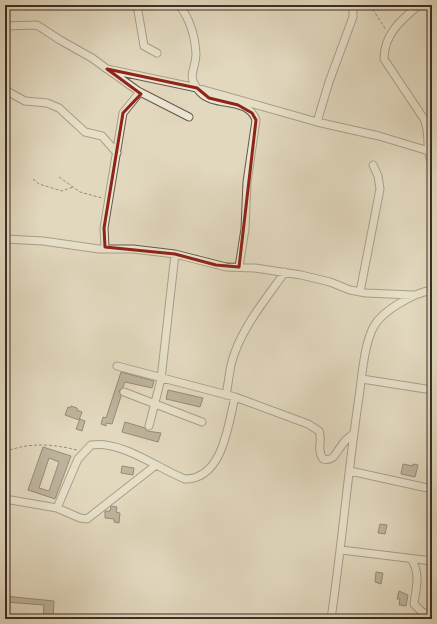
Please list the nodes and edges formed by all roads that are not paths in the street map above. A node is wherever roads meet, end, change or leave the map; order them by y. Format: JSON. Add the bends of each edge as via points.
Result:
{"nodes":[{"id":1,"x":137,"y":5,"type":"edge"},
{"id":2,"x":179,"y":5,"type":"edge"},
{"id":3,"x":353,"y":5,"type":"edge"},
{"id":4,"x":419,"y":5,"type":"edge"},
{"id":5,"x":5,"y":26,"type":"edge"},
{"id":6,"x":157,"y":53,"type":"dead end"},
{"id":7,"x":107,"y":69,"type":"junction"},
{"id":8,"x":197,"y":88,"type":"junction"},
{"id":9,"x":5,"y":90,"type":"edge"},
{"id":10,"x":140,"y":92,"type":"junction"},
{"id":11,"x":189,"y":117,"type":"dead end"},
{"id":12,"x":317,"y":122,"type":"junction"},
{"id":13,"x":430,"y":152,"type":"edge"},
{"id":14,"x":117,"y":153,"type":"junction"},
{"id":15,"x":432,"y":162,"type":"edge"},
{"id":16,"x":373,"y":165,"type":"dead end"},
{"id":17,"x":5,"y":239,"type":"edge"},
{"id":18,"x":105,"y":247,"type":"junction"},
{"id":19,"x":175,"y":254,"type":"junction"},
{"id":20,"x":240,"y":267,"type":"junction"},
{"id":21,"x":285,"y":272,"type":"junction"},
{"id":22,"x":432,"y":290,"type":"edge"},
{"id":23,"x":360,"y":292,"type":"junction"},
{"id":24,"x":413,"y":295,"type":"junction"},
{"id":25,"x":117,"y":366,"type":"dead end"},
{"id":26,"x":161,"y":379,"type":"junction"},
{"id":27,"x":362,"y":379,"type":"junction"},
{"id":28,"x":432,"y":390,"type":"edge"},
{"id":29,"x":124,"y":392,"type":"dead end"},
{"id":30,"x":226,"y":395,"type":"junction"},
{"id":31,"x":235,"y":397,"type":"junction"},
{"id":32,"x":156,"y":405,"type":"junction"},
{"id":33,"x":202,"y":422,"type":"dead end"},
{"id":34,"x":149,"y":426,"type":"dead end"},
{"id":35,"x":354,"y":433,"type":"junction"},
{"id":36,"x":156,"y":465,"type":"junction"},
{"id":37,"x":350,"y":471,"type":"junction"},
{"id":38,"x":432,"y":489,"type":"edge"},
{"id":39,"x":5,"y":499,"type":"edge"},
{"id":40,"x":57,"y":508,"type":"junction"},
{"id":41,"x":341,"y":550,"type":"junction"},
{"id":42,"x":411,"y":559,"type":"junction"},
{"id":43,"x":432,"y":561,"type":"edge"},
{"id":44,"x":432,"y":616,"type":"edge"},
{"id":45,"x":331,"y":619,"type":"edge"}],
"edges":[{"from":1,"to":6,"type":"street","via":[[144,46]]},
{"from":2,"to":8,"type":"street","via":[[192,31],[196,54],[192,76]]},
{"from":3,"to":12,"type":"street","via":[[353,17]]},
{"from":4,"to":13,"type":"street","via":[[403,18],[386,42],[384,61],[424,119]]},
{"from":5,"to":7,"type":"street","via":[[37,25]]},
{"from":7,"to":8,"type":"street"},
{"from":7,"to":10,"type":"street"},
{"from":8,"to":12,"type":"street"},
{"from":8,"to":20,"type":"street","via":[[209,98],[248,110],[256,120],[247,182]]},
{"from":9,"to":14,"type":"street","via":[[25,100],[47,103],[59,108],[85,132],[102,136]]},
{"from":10,"to":11,"type":"street"},
{"from":10,"to":14,"type":"street","via":[[123,112]]},
{"from":12,"to":13,"type":"street","via":[[358,130]]},
{"from":13,"to":15,"type":"street"},
{"from":14,"to":18,"type":"street","via":[[104,228]]},
{"from":16,"to":23,"type":"street","via":[[380,189]]},
{"from":17,"to":18,"type":"street","via":[[100,249]]},
{"from":18,"to":19,"type":"street"},
{"from":19,"to":20,"type":"street","via":[[216,265]]},
{"from":19,"to":26,"type":"street"},
{"from":20,"to":21,"type":"street"},
{"from":21,"to":23,"type":"street","via":[[322,279],[344,289]]},
{"from":21,"to":30,"type":"street","via":[[260,306],[240,340],[231,365]]},
{"from":22,"to":24,"type":"street"},
{"from":23,"to":24,"type":"street"},
{"from":24,"to":27,"type":"street","via":[[380,318],[374,326]]},
{"from":25,"to":26,"type":"street"},
{"from":26,"to":30,"type":"street"},
{"from":26,"to":32,"type":"street"},
{"from":27,"to":28,"type":"street"},
{"from":27,"to":35,"type":"street"},
{"from":29,"to":32,"type":"street"},
{"from":30,"to":31,"type":"street"},
{"from":31,"to":35,"type":"street","via":[[313,427],[320,434],[320,453],[323,459],[334,457],[342,444]]},
{"from":31,"to":36,"type":"street","via":[[220,454],[201,476],[185,478]]},
{"from":32,"to":33,"type":"street"},
{"from":32,"to":34,"type":"street"},
{"from":35,"to":37,"type":"street"},
{"from":36,"to":40,"type":"street","via":[[87,519]]},
{"from":36,"to":40,"type":"street","via":[[105,444],[91,445],[83,452]]},
{"from":37,"to":38,"type":"street"},
{"from":37,"to":41,"type":"street"},
{"from":39,"to":40,"type":"street"},
{"from":41,"to":42,"type":"street"},
{"from":41,"to":45,"type":"street"},
{"from":42,"to":43,"type":"street"},
{"from":42,"to":44,"type":"street","via":[[418,577],[414,604],[422,612]]}]}
